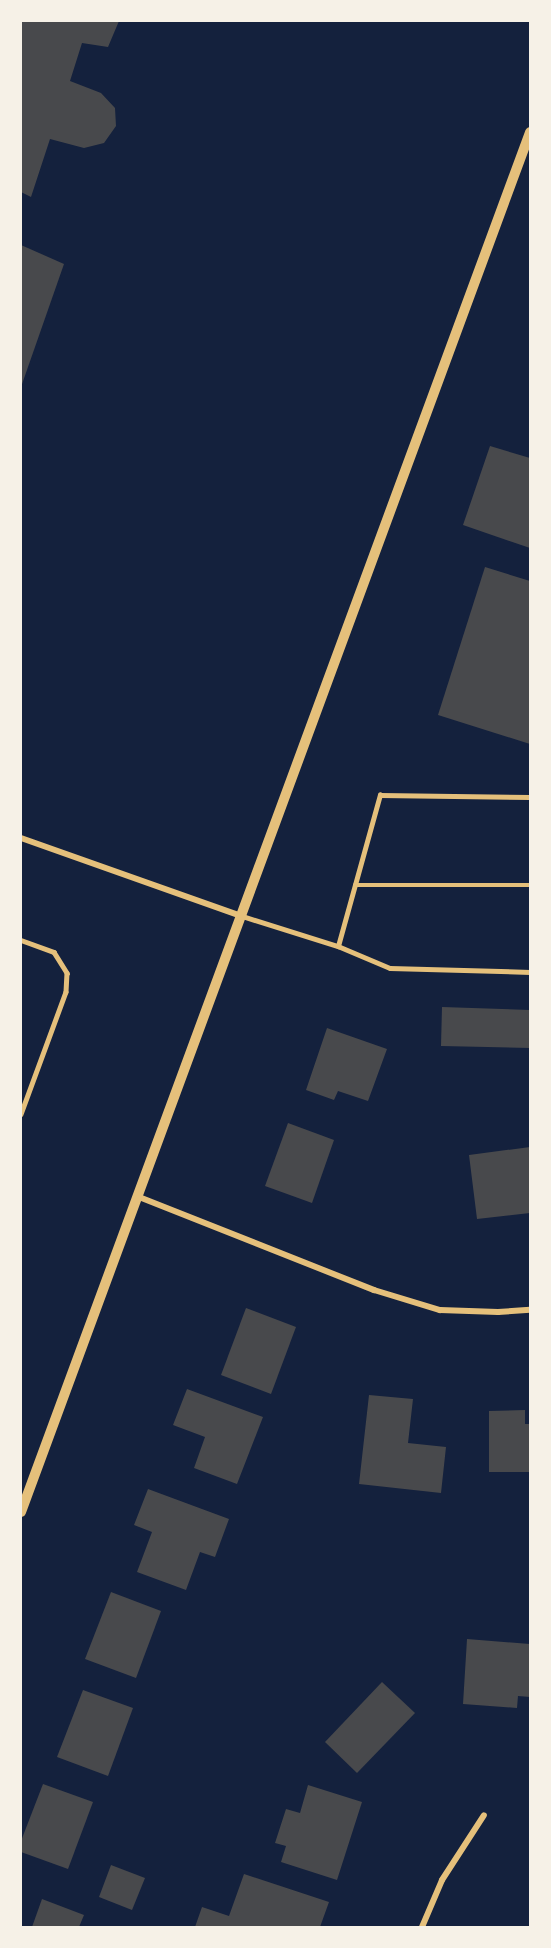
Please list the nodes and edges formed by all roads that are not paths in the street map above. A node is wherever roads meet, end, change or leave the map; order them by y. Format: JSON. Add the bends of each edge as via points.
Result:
{"nodes":[{"id":1,"x":530,"y":132,"type":"edge"},
{"id":2,"x":530,"y":797,"type":"edge"},
{"id":3,"x":21,"y":838,"type":"edge"},
{"id":4,"x":355,"y":885,"type":"junction"},
{"id":5,"x":530,"y":885,"type":"edge"},
{"id":6,"x":239,"y":915,"type":"junction"},
{"id":7,"x":21,"y":940,"type":"edge"},
{"id":8,"x":339,"y":946,"type":"junction"},
{"id":9,"x":530,"y":972,"type":"edge"},
{"id":10,"x":21,"y":1114,"type":"edge"},
{"id":11,"x":139,"y":1197,"type":"junction"},
{"id":12,"x":530,"y":1310,"type":"edge"},
{"id":13,"x":21,"y":1512,"type":"edge"},
{"id":14,"x":484,"y":1815,"type":"dead end"},
{"id":15,"x":422,"y":1927,"type":"edge"}],
"edges":[{"from":1,"to":6,"type":"street"},
{"from":2,"to":4,"type":"lane","via":[[380,795]]},
{"from":3,"to":6,"type":"street"},
{"from":4,"to":5,"type":"lane"},
{"from":4,"to":8,"type":"lane"},
{"from":6,"to":8,"type":"lane"},
{"from":6,"to":11,"type":"street"},
{"from":7,"to":10,"type":"lane","via":[[54,952],[67,973],[66,992]]},
{"from":8,"to":9,"type":"lane","via":[[390,968]]},
{"from":11,"to":12,"type":"street","via":[[374,1290],[429,1307]]},
{"from":11,"to":13,"type":"street"},
{"from":14,"to":15,"type":"street","via":[[442,1880]]}]}
